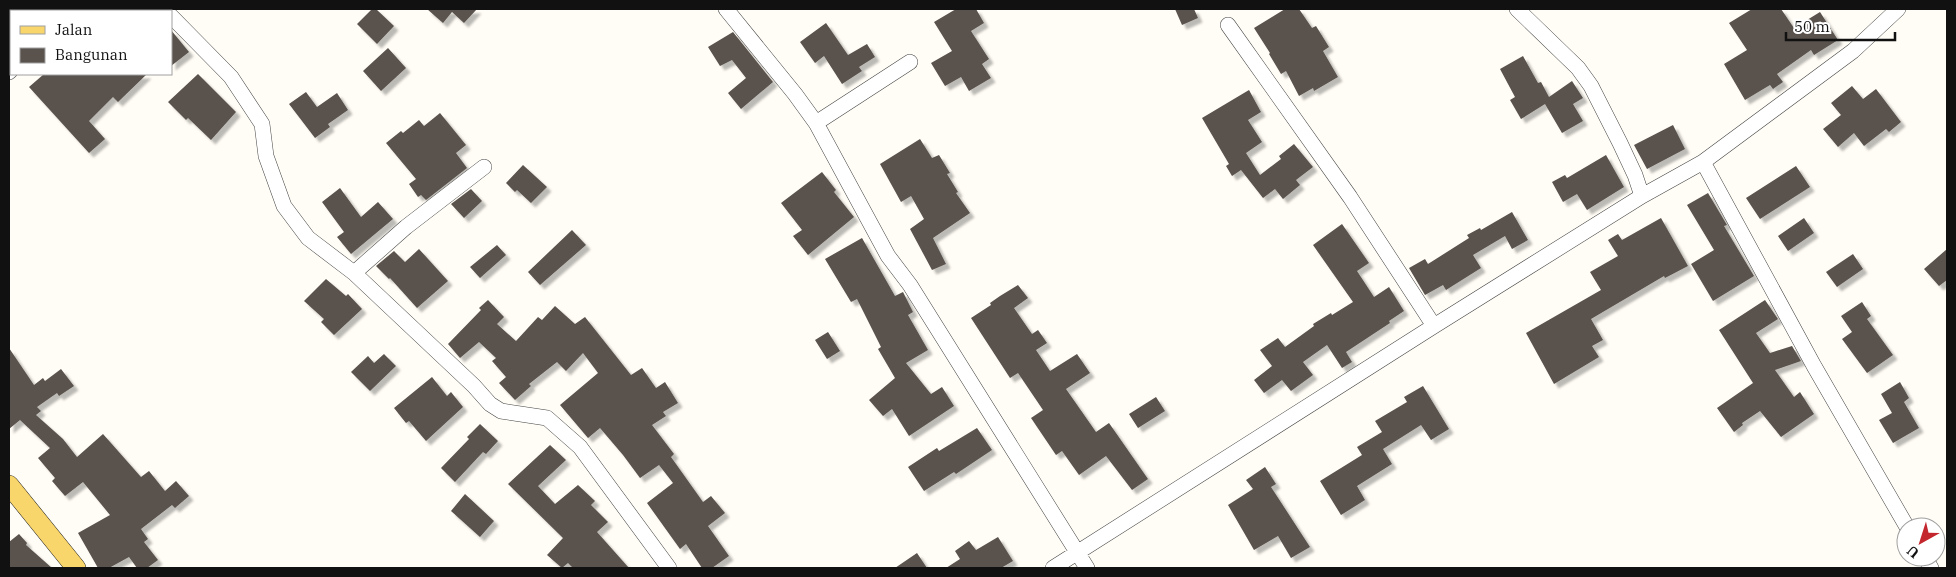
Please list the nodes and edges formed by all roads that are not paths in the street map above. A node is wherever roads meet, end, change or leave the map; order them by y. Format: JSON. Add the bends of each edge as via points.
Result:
{"nodes":[{"id":1,"x":726,"y":9,"type":"edge"},
{"id":2,"x":1517,"y":9,"type":"edge"},
{"id":3,"x":1898,"y":9,"type":"edge"},
{"id":4,"x":172,"y":17,"type":"edge"},
{"id":5,"x":1228,"y":25,"type":"dead end"},
{"id":6,"x":910,"y":62,"type":"dead end"},
{"id":7,"x":816,"y":123,"type":"junction"},
{"id":8,"x":1702,"y":162,"type":"junction"},
{"id":9,"x":484,"y":167,"type":"dead end"},
{"id":10,"x":1642,"y":196,"type":"junction"},
{"id":11,"x":354,"y":273,"type":"junction"},
{"id":12,"x":1434,"y":326,"type":"junction"},
{"id":13,"x":9,"y":486,"type":"edge"},
{"id":14,"x":1901,"y":517,"type":"edge"},
{"id":15,"x":1078,"y":552,"type":"junction"},
{"id":16,"x":76,"y":568,"type":"edge"},
{"id":17,"x":669,"y":568,"type":"edge"},
{"id":18,"x":1053,"y":568,"type":"edge"},
{"id":19,"x":1087,"y":568,"type":"edge"}],
"edges":[{"from":1,"to":7,"type":"street"},
{"from":2,"to":10,"type":"street","via":[[1578,68],[1591,86]]},
{"from":3,"to":8,"type":"street","via":[[1853,50]]},
{"from":4,"to":11,"type":"street","via":[[231,77],[262,124],[266,156],[284,206],[308,238]]},
{"from":5,"to":12,"type":"street","via":[[1350,198]]},
{"from":6,"to":7,"type":"street"},
{"from":7,"to":15,"type":"street","via":[[888,256],[910,285]]},
{"from":8,"to":10,"type":"street"},
{"from":8,"to":14,"type":"street"},
{"from":9,"to":11,"type":"street","via":[[406,227]]},
{"from":10,"to":12,"type":"street"},
{"from":11,"to":17,"type":"street","via":[[490,404],[501,411],[547,418],[580,447]]},
{"from":12,"to":15,"type":"street"},
{"from":13,"to":16,"type":"main road"},
{"from":15,"to":18,"type":"street"},
{"from":15,"to":19,"type":"street"}]}
